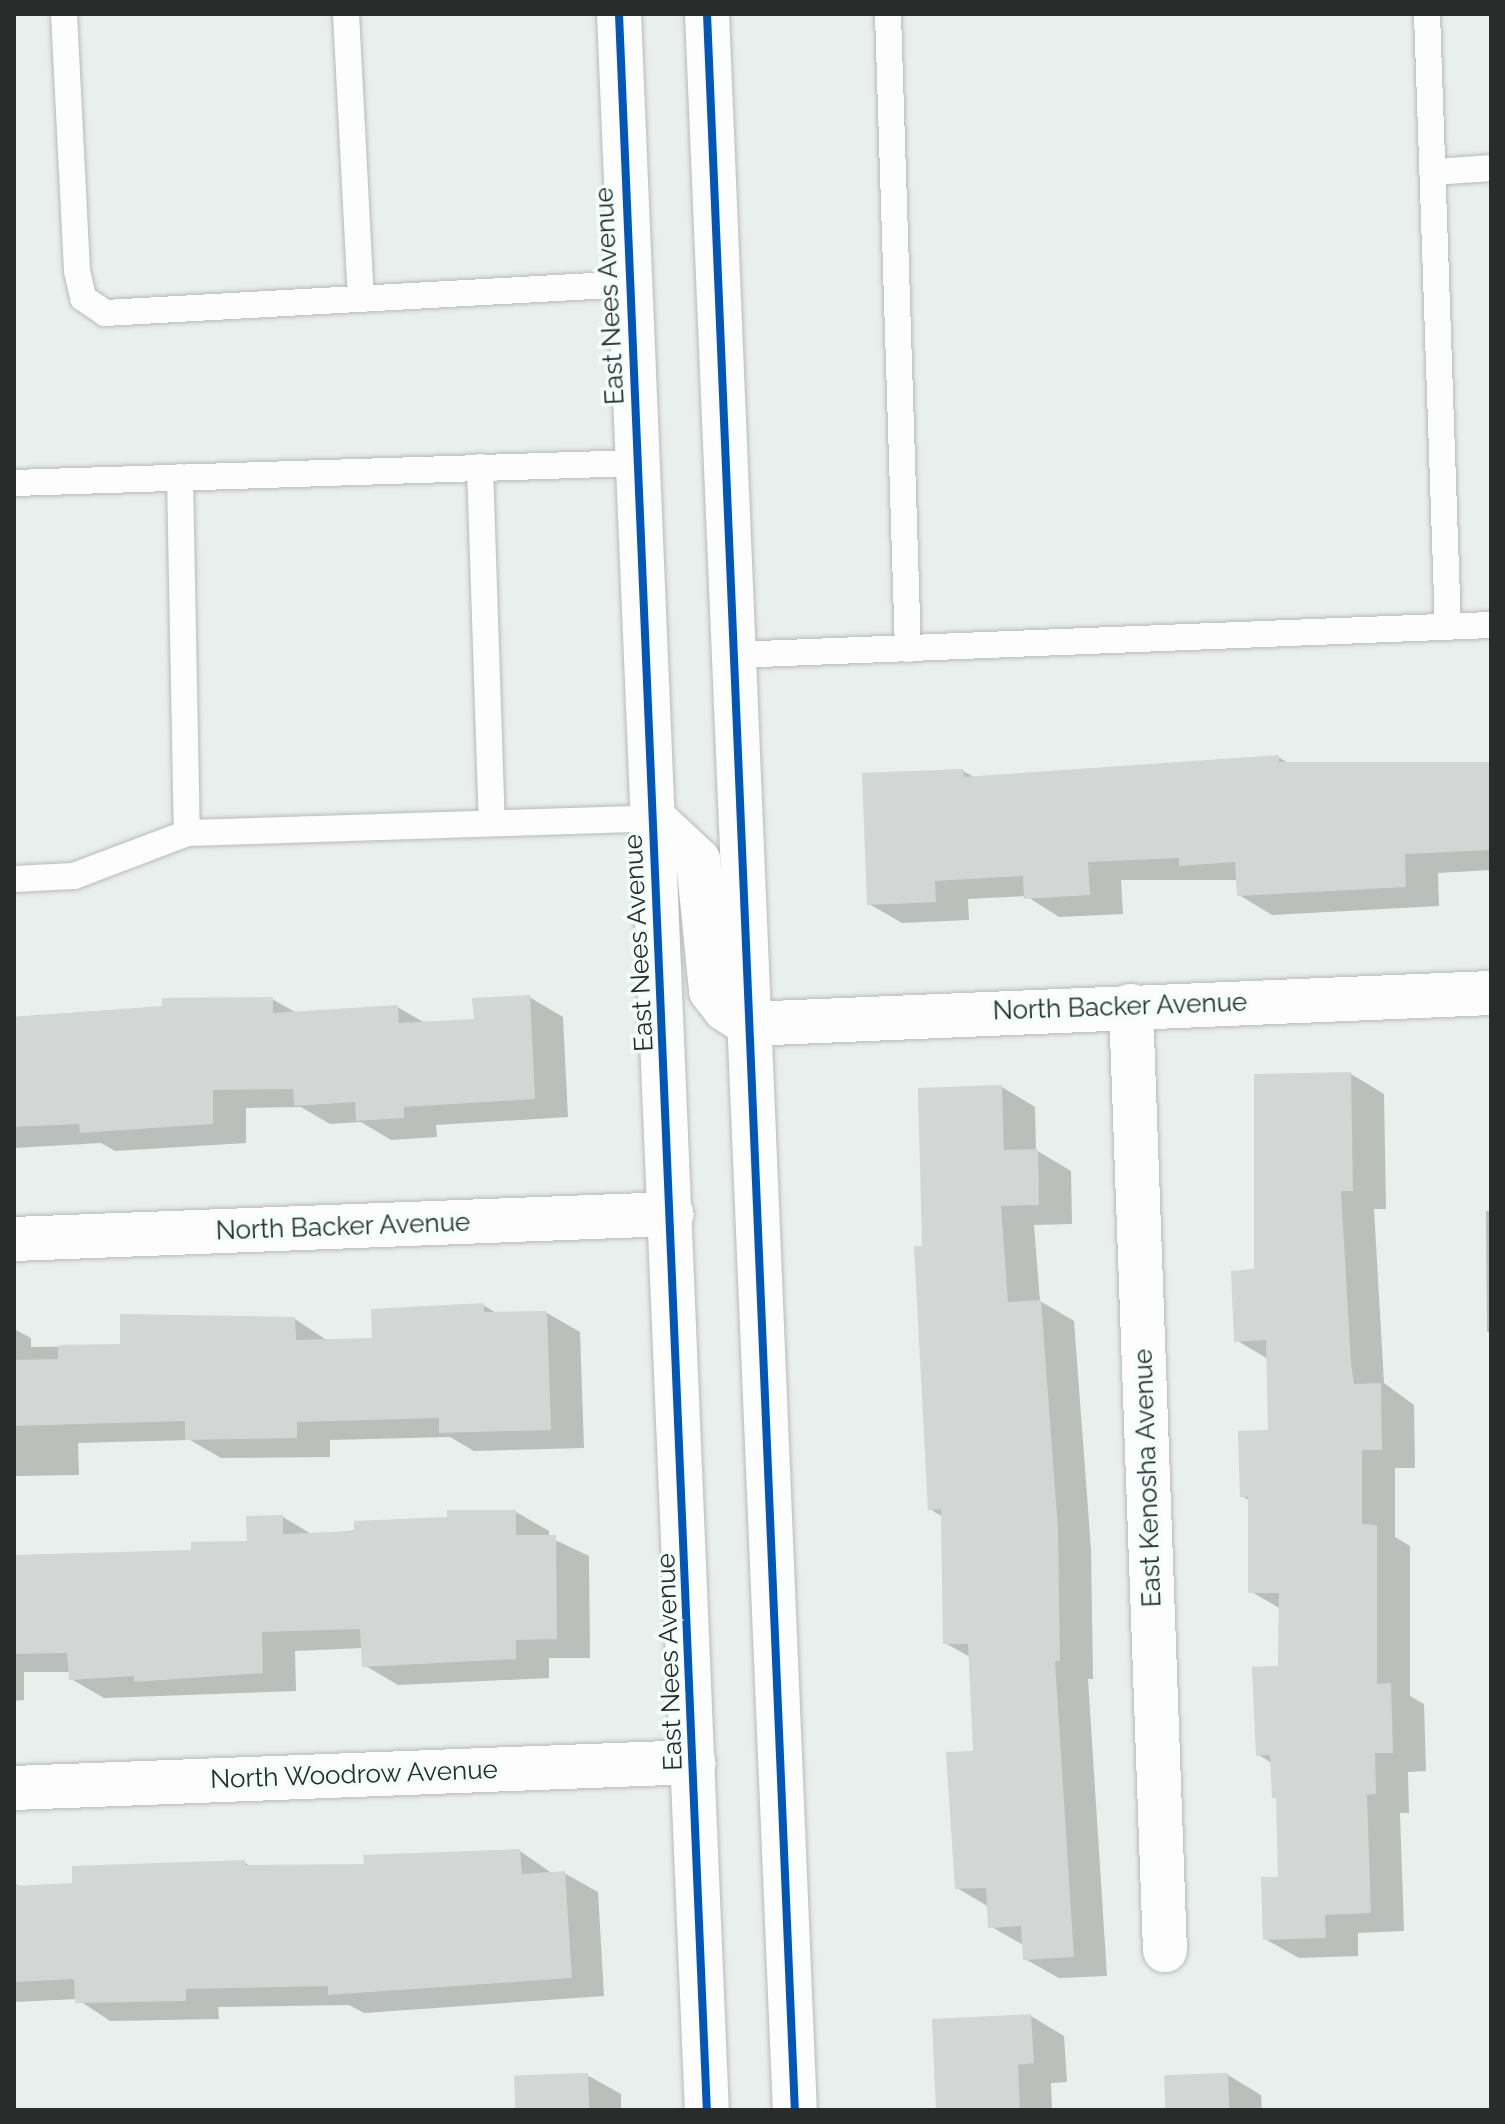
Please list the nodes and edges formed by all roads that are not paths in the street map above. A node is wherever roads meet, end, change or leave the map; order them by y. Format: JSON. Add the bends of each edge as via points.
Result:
{"nodes":[{"id":1,"x":64,"y":14,"type":"edge"},
{"id":2,"x":346,"y":14,"type":"edge"},
{"id":3,"x":619,"y":14,"type":"edge"},
{"id":4,"x":707,"y":14,"type":"edge"},
{"id":5,"x":888,"y":14,"type":"edge"},
{"id":6,"x":1427,"y":14,"type":"edge"},
{"id":7,"x":1491,"y":168,"type":"edge"},
{"id":8,"x":1433,"y":172,"type":"junction"},
{"id":9,"x":628,"y":284,"type":"junction"},
{"id":10,"x":361,"y":298,"type":"junction"},
{"id":11,"x":638,"y":463,"type":"junction"},
{"id":12,"x":480,"y":467,"type":"junction"},
{"id":13,"x":180,"y":477,"type":"junction"},
{"id":14,"x":14,"y":483,"type":"edge"},
{"id":15,"x":1491,"y":625,"type":"edge"},
{"id":16,"x":1448,"y":627,"type":"junction"},
{"id":17,"x":908,"y":649,"type":"junction"},
{"id":18,"x":734,"y":655,"type":"junction"},
{"id":19,"x":653,"y":818,"type":"junction"},
{"id":20,"x":492,"y":823,"type":"junction"},
{"id":21,"x":187,"y":833,"type":"junction"},
{"id":22,"x":14,"y":879,"type":"edge"},
{"id":23,"x":1491,"y":993,"type":"edge"},
{"id":24,"x":1131,"y":1006,"type":"junction"},
{"id":25,"x":748,"y":1024,"type":"junction"},
{"id":26,"x":672,"y":1214,"type":"junction"},
{"id":27,"x":14,"y":1239,"type":"edge"},
{"id":28,"x":694,"y":1762,"type":"junction"},
{"id":29,"x":14,"y":1788,"type":"edge"},
{"id":30,"x":1165,"y":1950,"type":"dead end"},
{"id":31,"x":707,"y":2110,"type":"edge"},
{"id":32,"x":795,"y":2110,"type":"edge"}],
"edges":[{"from":1,"to":10,"type":"lane","via":[[83,298],[105,313]]},
{"from":2,"to":10,"type":"lane"},
{"from":3,"to":9,"type":"main road","name":"East Nees Avenue"},
{"from":4,"to":18,"type":"main road"},
{"from":5,"to":17,"type":"lane"},
{"from":6,"to":8,"type":"lane"},
{"from":7,"to":8,"type":"lane"},
{"from":8,"to":16,"type":"lane"},
{"from":9,"to":10,"type":"lane"},
{"from":9,"to":11,"type":"main road","name":"East Nees Avenue"},
{"from":11,"to":12,"type":"lane"},
{"from":11,"to":19,"type":"main road","name":"East Nees Avenue"},
{"from":12,"to":13,"type":"lane"},
{"from":12,"to":20,"type":"lane"},
{"from":13,"to":14,"type":"lane"},
{"from":13,"to":21,"type":"lane"},
{"from":15,"to":16,"type":"lane"},
{"from":16,"to":17,"type":"lane"},
{"from":17,"to":18,"type":"lane"},
{"from":18,"to":25,"type":"main road"},
{"from":19,"to":20,"type":"lane"},
{"from":19,"to":25,"type":"main road","via":[[698,860],[711,991],[725,1009]]},
{"from":19,"to":26,"type":"main road","name":"East Nees Avenue"},
{"from":20,"to":21,"type":"lane"},
{"from":21,"to":22,"type":"lane","via":[[74,876]]},
{"from":23,"to":24,"type":"main road","name":"North Backer Avenue"},
{"from":24,"to":25,"type":"main road","name":"North Backer Avenue"},
{"from":24,"to":30,"type":"main road","name":"East Kenosha Avenue"},
{"from":25,"to":32,"type":"main road"},
{"from":26,"to":27,"type":"main road","name":"North Backer Avenue"},
{"from":26,"to":28,"type":"main road","name":"East Nees Avenue"},
{"from":28,"to":29,"type":"main road","name":"North Woodrow Avenue"},
{"from":28,"to":31,"type":"main road","name":"East Nees Avenue"}]}
